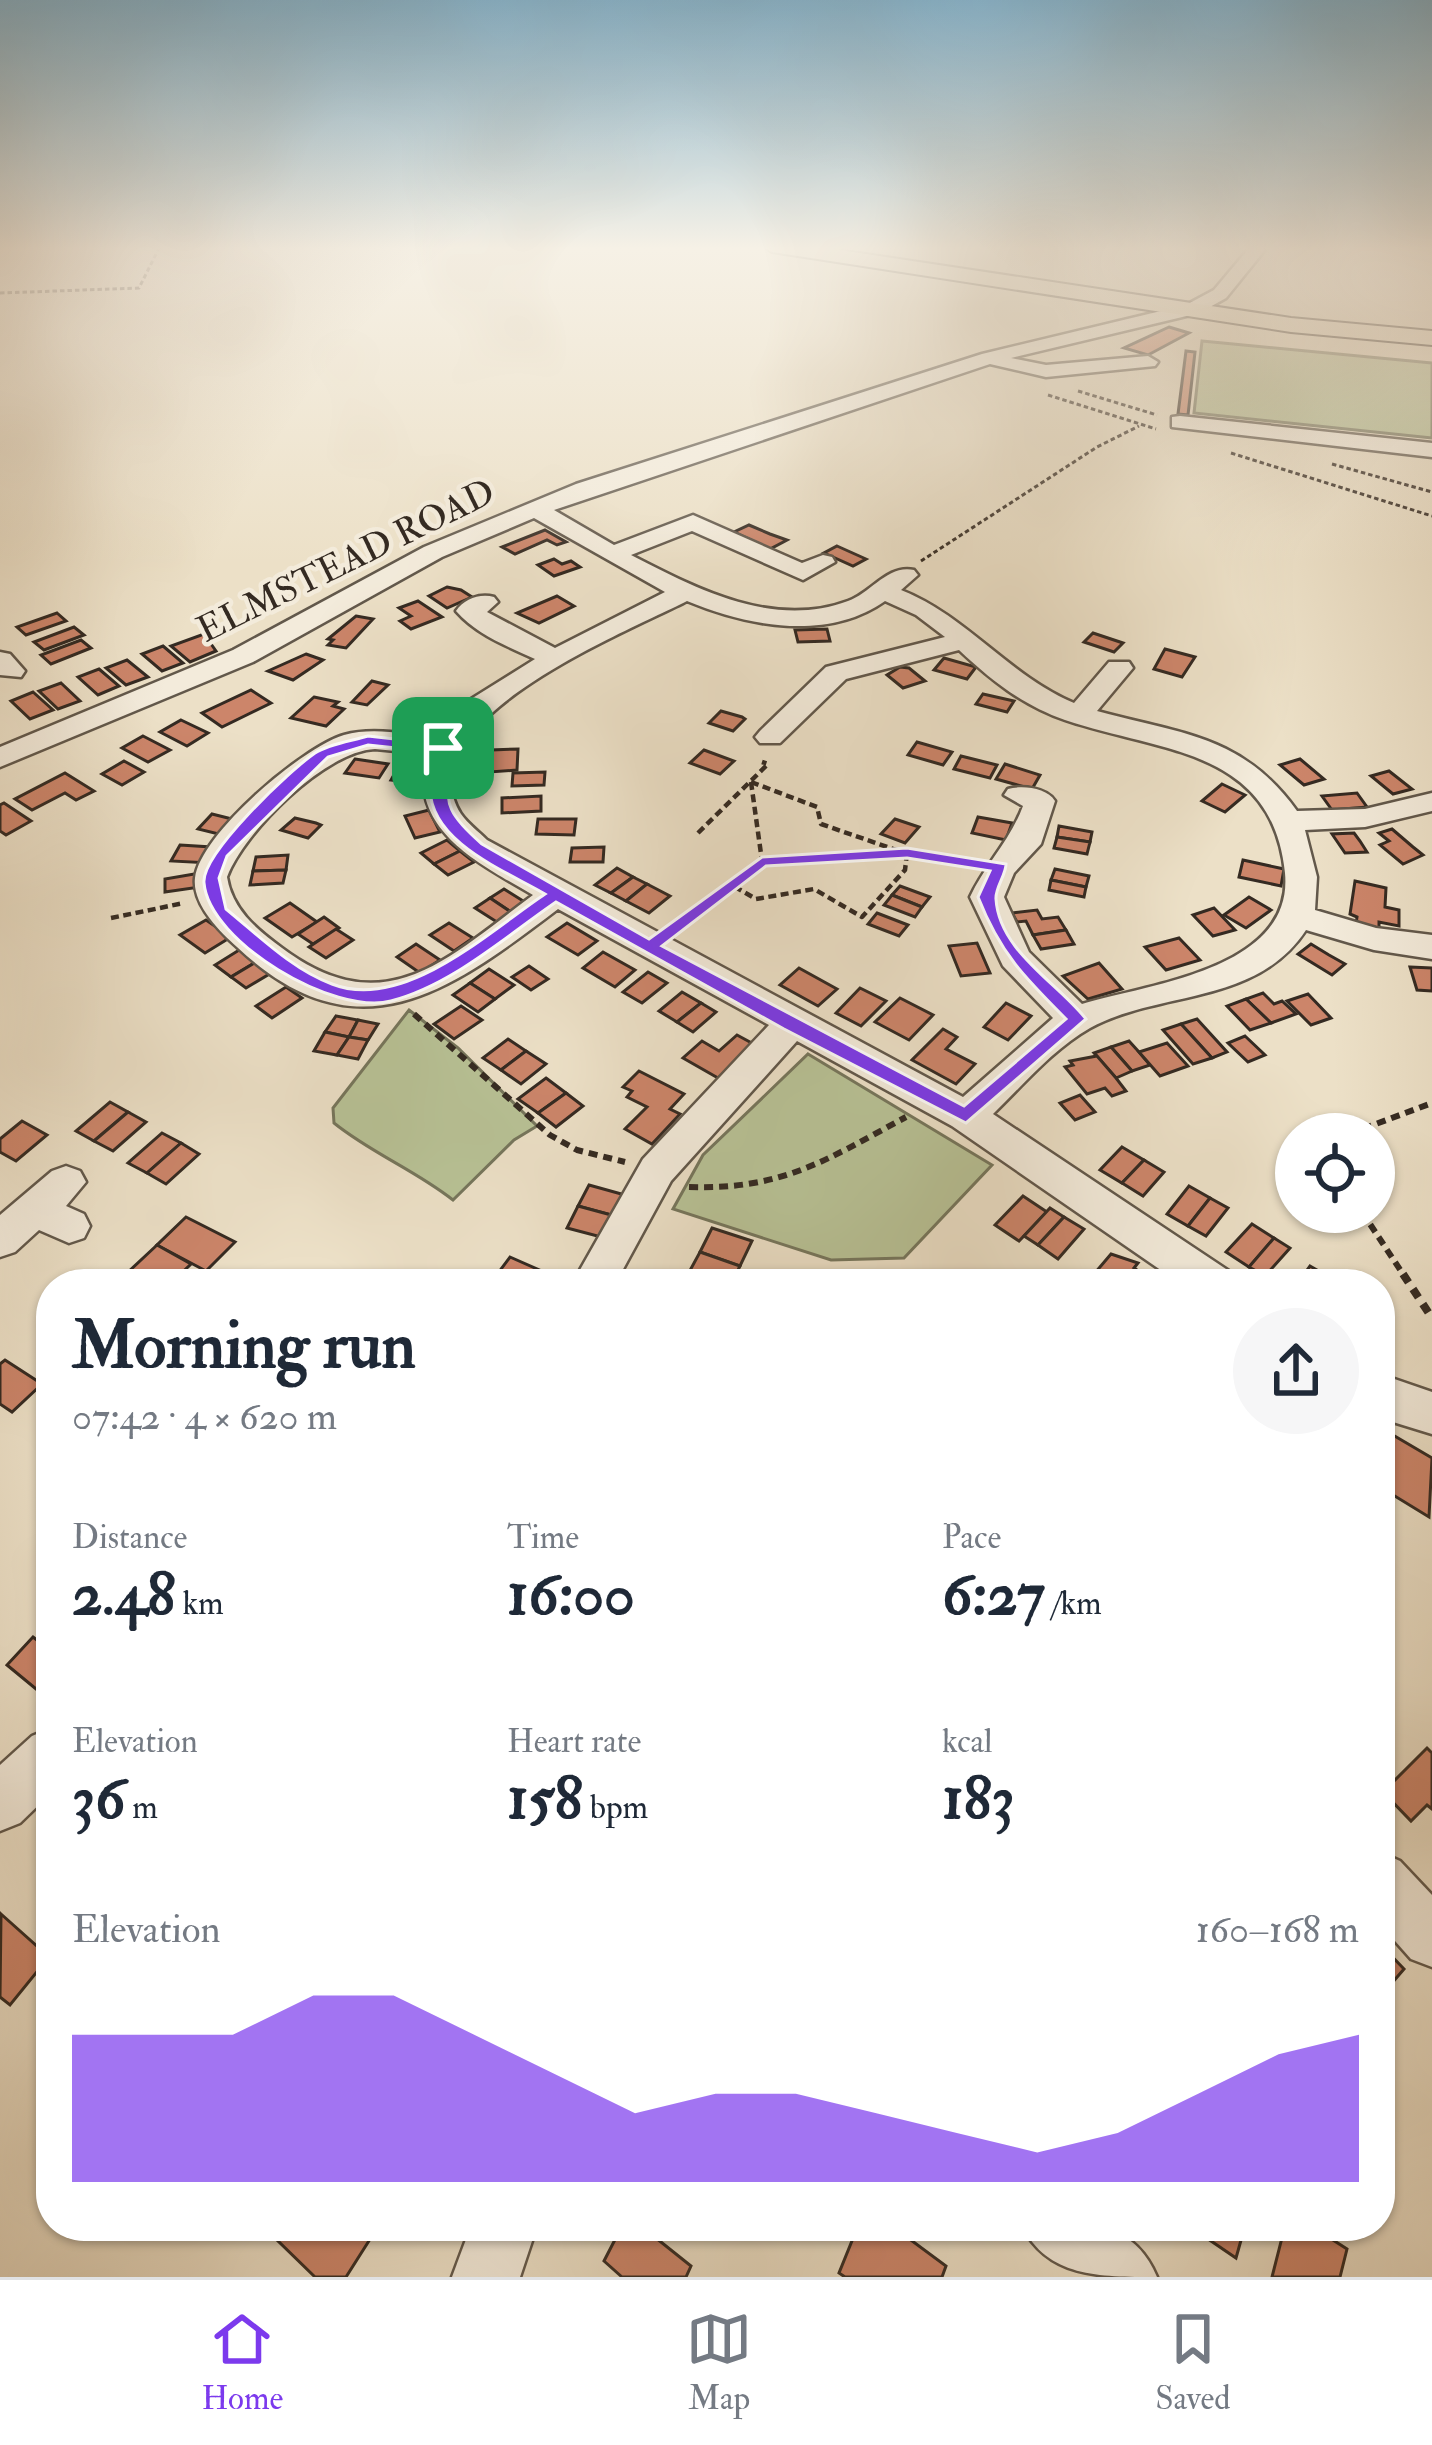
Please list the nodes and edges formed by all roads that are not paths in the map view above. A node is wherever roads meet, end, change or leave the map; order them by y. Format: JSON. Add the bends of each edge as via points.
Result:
{"nodes":[{"id":1,"x":1013,"y":352,"type":"edge"},
{"id":2,"x":989,"y":358,"type":"junction"},
{"id":3,"x":1148,"y":362,"type":"dead end"},
{"id":4,"x":1180,"y":422,"type":"dead end"},
{"id":5,"x":1432,"y":450,"type":"edge"},
{"id":6,"x":535,"y":509,"type":"junction"},
{"id":7,"x":615,"y":554,"type":"junction"},
{"id":8,"x":823,"y":562,"type":"dead end"},
{"id":9,"x":686,"y":592,"type":"junction"},
{"id":10,"x":484,"y":602,"type":"dead end"},
{"id":11,"x":965,"y":640,"type":"junction"},
{"id":12,"x":555,"y":658,"type":"junction"},
{"id":13,"x":1119,"y":668,"type":"dead end"},
{"id":14,"x":1079,"y":715,"type":"junction"},
{"id":15,"x":770,"y":737,"type":"dead end"},
{"id":16,"x":443,"y":748,"type":"junction"},
{"id":17,"x":0,"y":758,"type":"edge"},
{"id":18,"x":1019,"y":795,"type":"dead end"},
{"id":19,"x":1432,"y":802,"type":"edge"},
{"id":20,"x":1290,"y":821,"type":"junction"},
{"id":21,"x":556,"y":894,"type":"junction"},
{"id":22,"x":1298,"y":916,"type":"junction"},
{"id":23,"x":1432,"y":947,"type":"edge"},
{"id":24,"x":1077,"y":1019,"type":"junction"},
{"id":25,"x":790,"y":1025,"type":"junction"},
{"id":26,"x":966,"y":1116,"type":"junction"},
{"id":27,"x":57,"y":1206,"type":"dead end"},
{"id":28,"x":0,"y":1240,"type":"edge"},
{"id":29,"x":601,"y":1269,"type":"edge"},
{"id":30,"x":1192,"y":1269,"type":"edge"},
{"id":31,"x":1395,"y":1403,"type":"edge"},
{"id":32,"x":1432,"y":1413,"type":"edge"},
{"id":33,"x":36,"y":1769,"type":"edge"},
{"id":34,"x":0,"y":1803,"type":"edge"},
{"id":35,"x":1395,"y":1897,"type":"edge"},
{"id":36,"x":1432,"y":1938,"type":"edge"},
{"id":37,"x":499,"y":2241,"type":"edge"},
{"id":38,"x":1074,"y":2241,"type":"edge"},
{"id":39,"x":486,"y":2277,"type":"edge"},
{"id":40,"x":1123,"y":2277,"type":"edge"}],
"edges":[{"from":1,"to":2,"type":"street","name":"ELMSTEAD ROAD"},
{"from":2,"to":3,"type":"street","via":[[1030,370]]},
{"from":2,"to":6,"type":"street","name":"ELMSTEAD ROAD"},
{"from":4,"to":5,"type":"street"},
{"from":6,"to":7,"type":"street"},
{"from":6,"to":17,"type":"street","name":"ELMSTEAD ROAD","via":[[433,552],[243,656]]},
{"from":7,"to":8,"type":"street","via":[[693,522],[802,573]]},
{"from":7,"to":9,"type":"street"},
{"from":9,"to":11,"type":"street","via":[[726,611],[802,619],[854,608],[897,583]]},
{"from":9,"to":12,"type":"street"},
{"from":10,"to":12,"type":"street","via":[[469,610]]},
{"from":11,"to":14,"type":"street","via":[[1016,686]]},
{"from":11,"to":15,"type":"street","via":[[836,673]]},
{"from":12,"to":16,"type":"street","via":[[481,705]]},
{"from":13,"to":14,"type":"street"},
{"from":14,"to":20,"type":"street","via":[[1211,751],[1264,788]]},
{"from":16,"to":21,"type":"street","via":[[437,771],[444,814],[476,848]]},
{"from":16,"to":21,"type":"street","via":[[368,741],[322,754],[219,854],[213,900],[227,921],[323,988],[386,996],[427,982]]},
{"from":18,"to":24,"type":"street","via":[[1040,801],[1025,844],[1000,868],[987,897],[1015,958]]},
{"from":19,"to":20,"type":"street","via":[[1365,818]]},
{"from":20,"to":22,"type":"street","via":[[1303,894]]},
{"from":21,"to":25,"type":"street"},
{"from":22,"to":23,"type":"street"},
{"from":22,"to":24,"type":"street","via":[[1281,940],[1237,967]]},
{"from":24,"to":26,"type":"street"},
{"from":25,"to":26,"type":"street"},
{"from":25,"to":29,"type":"street","via":[[652,1178]]},
{"from":26,"to":30,"type":"street"},
{"from":27,"to":28,"type":"street"},
{"from":31,"to":32,"type":"street"},
{"from":33,"to":34,"type":"street"},
{"from":35,"to":36,"type":"street"},
{"from":37,"to":39,"type":"street"},
{"from":38,"to":40,"type":"street"}]}
